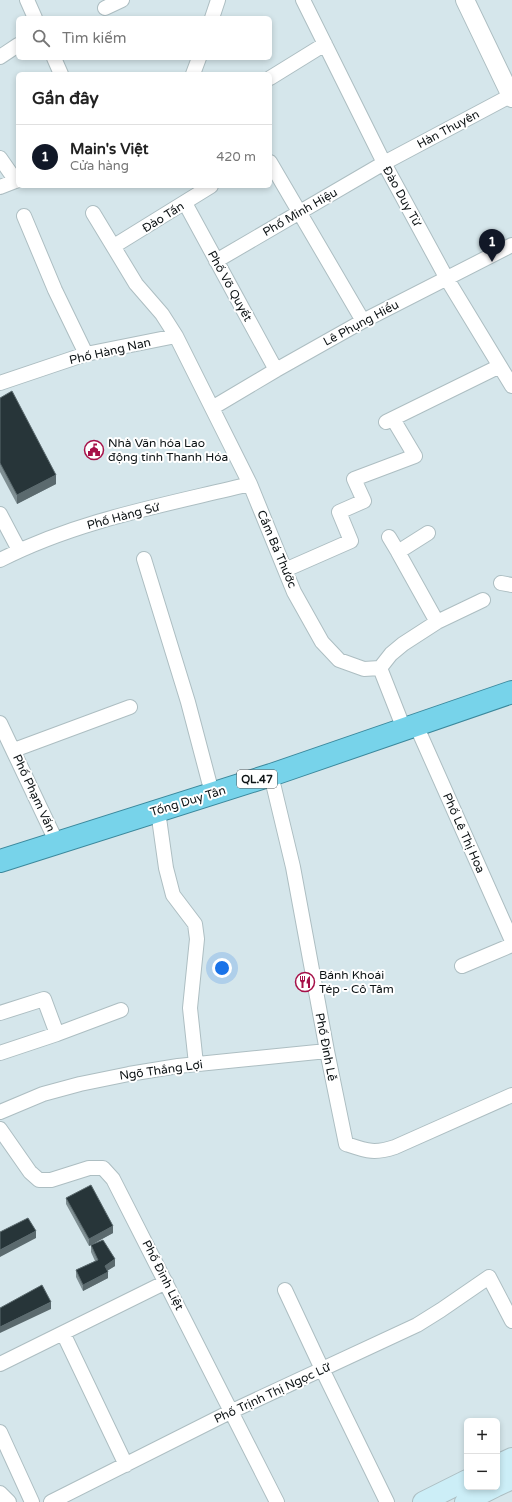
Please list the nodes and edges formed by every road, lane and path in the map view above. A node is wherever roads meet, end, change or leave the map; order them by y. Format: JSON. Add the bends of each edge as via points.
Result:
{"nodes":[{"id":1,"x":27,"y":0,"type":"edge"},
{"id":2,"x":122,"y":0,"type":"edge"},
{"id":3,"x":218,"y":0,"type":"edge"},
{"id":4,"x":303,"y":0,"type":"edge"},
{"id":5,"x":465,"y":0,"type":"edge"},
{"id":6,"x":105,"y":8,"type":"dead end"},
{"id":7,"x":34,"y":16,"type":"edge"},
{"id":8,"x":213,"y":16,"type":"edge"},
{"id":9,"x":325,"y":44,"type":"junction"},
{"id":10,"x":16,"y":46,"type":"edge"},
{"id":11,"x":0,"y":56,"type":"edge"},
{"id":12,"x":55,"y":60,"type":"edge"},
{"id":13,"x":198,"y":60,"type":"edge"},
{"id":14,"x":60,"y":72,"type":"edge"},
{"id":15,"x":195,"y":72,"type":"edge"},
{"id":16,"x":272,"y":77,"type":"edge"},
{"id":17,"x":512,"y":96,"type":"edge"},
{"id":18,"x":0,"y":158,"type":"edge"},
{"id":19,"x":384,"y":163,"type":"junction"},
{"id":20,"x":272,"y":165,"type":"edge"},
{"id":21,"x":16,"y":180,"type":"edge"},
{"id":22,"x":16,"y":181,"type":"edge"},
{"id":23,"x":0,"y":187,"type":"edge"},
{"id":24,"x":208,"y":188,"type":"edge"},
{"id":25,"x":185,"y":203,"type":"junction"},
{"id":26,"x":299,"y":212,"type":"junction"},
{"id":27,"x":93,"y":213,"type":"dead end"},
{"id":28,"x":24,"y":216,"type":"dead end"},
{"id":29,"x":512,"y":245,"type":"edge"},
{"id":30,"x":114,"y":246,"type":"junction"},
{"id":31,"x":216,"y":261,"type":"junction"},
{"id":32,"x":447,"y":278,"type":"junction"},
{"id":33,"x":363,"y":321,"type":"junction"},
{"id":34,"x":176,"y":336,"type":"junction"},
{"id":35,"x":86,"y":354,"type":"junction"},
{"id":36,"x":500,"y":366,"type":"junction"},
{"id":37,"x":276,"y":370,"type":"junction"},
{"id":38,"x":0,"y":383,"type":"edge"},
{"id":39,"x":512,"y":386,"type":"edge"},
{"id":40,"x":212,"y":408,"type":"junction"},
{"id":41,"x":250,"y":484,"type":"junction"},
{"id":42,"x":0,"y":514,"type":"edge"},
{"id":43,"x":428,"y":533,"type":"dead end"},
{"id":44,"x":389,"y":537,"type":"dead end"},
{"id":45,"x":19,"y":550,"type":"junction"},
{"id":46,"x":398,"y":552,"type":"junction"},
{"id":47,"x":144,"y":559,"type":"dead end"},
{"id":48,"x":0,"y":560,"type":"edge"},
{"id":49,"x":285,"y":570,"type":"junction"},
{"id":50,"x":483,"y":600,"type":"dead end"},
{"id":51,"x":437,"y":622,"type":"junction"},
{"id":52,"x":380,"y":668,"type":"junction"},
{"id":53,"x":512,"y":692,"type":"edge"},
{"id":54,"x":130,"y":707,"type":"dead end"},
{"id":55,"x":0,"y":723,"type":"edge"},
{"id":56,"x":410,"y":727,"type":"junction"},
{"id":57,"x":14,"y":750,"type":"junction"},
{"id":58,"x":271,"y":775,"type":"junction"},
{"id":59,"x":212,"y":793,"type":"junction"},
{"id":60,"x":158,"y":811,"type":"junction"},
{"id":61,"x":57,"y":842,"type":"junction"},
{"id":62,"x":0,"y":860,"type":"edge"},
{"id":63,"x":508,"y":918,"type":"edge"},
{"id":64,"x":512,"y":941,"type":"edge"},
{"id":65,"x":512,"y":945,"type":"edge"},
{"id":66,"x":462,"y":966,"type":"dead end"},
{"id":67,"x":121,"y":1010,"type":"dead end"},
{"id":68,"x":0,"y":1013,"type":"edge"},
{"id":69,"x":58,"y":1034,"type":"junction"},
{"id":70,"x":326,"y":1051,"type":"junction"},
{"id":71,"x":0,"y":1052,"type":"edge"},
{"id":72,"x":196,"y":1064,"type":"junction"},
{"id":73,"x":512,"y":1095,"type":"edge"},
{"id":74,"x":0,"y":1112,"type":"edge"},
{"id":75,"x":0,"y":1128,"type":"edge"},
{"id":76,"x":166,"y":1282,"type":"junction"},
{"id":77,"x":285,"y":1290,"type":"dead end"},
{"id":78,"x":512,"y":1321,"type":"edge"},
{"id":79,"x":62,"y":1333,"type":"junction"},
{"id":80,"x":0,"y":1364,"type":"edge"},
{"id":81,"x":322,"y":1369,"type":"junction"},
{"id":82,"x":230,"y":1412,"type":"junction"},
{"id":83,"x":0,"y":1432,"type":"edge"},
{"id":84,"x":512,"y":1458,"type":"edge"},
{"id":85,"x":126,"y":1464,"type":"junction"},
{"id":86,"x":500,"y":1464,"type":"edge"},
{"id":87,"x":512,"y":1478,"type":"edge"},
{"id":88,"x":464,"y":1482,"type":"edge"},
{"id":89,"x":500,"y":1485,"type":"edge"},
{"id":90,"x":490,"y":1490,"type":"edge"},
{"id":91,"x":0,"y":1493,"type":"edge"},
{"id":92,"x":9,"y":1502,"type":"edge"},
{"id":93,"x":32,"y":1502,"type":"edge"},
{"id":94,"x":51,"y":1502,"type":"edge"},
{"id":95,"x":277,"y":1502,"type":"edge"},
{"id":96,"x":387,"y":1502,"type":"edge"},
{"id":97,"x":423,"y":1502,"type":"edge"},
{"id":98,"x":465,"y":1502,"type":"edge"}],
"edges":[{"from":1,"to":7,"type":"street"},
{"from":2,"to":6,"type":"street"},
{"from":3,"to":8,"type":"street"},
{"from":4,"to":9,"type":"street","name":"Đào Duy Từ"},
{"from":5,"to":17,"type":"street"},
{"from":9,"to":16,"type":"street"},
{"from":9,"to":19,"type":"street","name":"Đào Duy Từ"},
{"from":10,"to":11,"type":"street"},
{"from":12,"to":14,"type":"street"},
{"from":13,"to":15,"type":"street"},
{"from":17,"to":19,"type":"street","name":"Hàn Thuyên"},
{"from":18,"to":21,"type":"street"},
{"from":19,"to":26,"type":"street","name":"Phố Minh Hiệu"},
{"from":19,"to":32,"type":"street","name":"Đào Duy Từ"},
{"from":20,"to":26,"type":"street"},
{"from":22,"to":23,"type":"street"},
{"from":24,"to":25,"type":"street","name":"Đào Tấn"},
{"from":25,"to":30,"type":"street","name":"Đào Tấn"},
{"from":25,"to":31,"type":"street","name":"Phố Võ Quyết"},
{"from":26,"to":31,"type":"street","name":"Phố Minh Hiệu"},
{"from":26,"to":33,"type":"street"},
{"from":27,"to":30,"type":"street","name":"Cầm Bá Thước"},
{"from":28,"to":35,"type":"street","via":[[55,290]]},
{"from":29,"to":32,"type":"street","name":"Lê Phụng Hiểu"},
{"from":30,"to":34,"type":"street","name":"Cầm Bá Thước","via":[[136,284],[162,314]]},
{"from":31,"to":37,"type":"street","name":"Phố Võ Quyết"},
{"from":32,"to":33,"type":"street","name":"Lê Phụng Hiểu"},
{"from":32,"to":36,"type":"street","name":"Đào Duy Từ"},
{"from":33,"to":37,"type":"street","name":"Lê Phụng Hiểu"},
{"from":34,"to":35,"type":"street","name":"Phố Hàng Nan"},
{"from":34,"to":40,"type":"street","name":"Cầm Bá Thước"},
{"from":35,"to":38,"type":"street","name":"Phố Hàng Nan"},
{"from":36,"to":39,"type":"street","name":"Đào Duy Từ"},
{"from":36,"to":49,"type":"street","via":[[389,420],[415,456],[354,479],[364,501],[339,512],[351,541]]},
{"from":37,"to":40,"type":"street","name":"Lê Phụng Hiểu"},
{"from":40,"to":41,"type":"street","name":"Cầm Bá Thước"},
{"from":41,"to":45,"type":"street","name":"Phố Hàng Sứ","via":[[129,513],[64,532]]},
{"from":41,"to":49,"type":"street","name":"Cầm Bá Thước"},
{"from":42,"to":45,"type":"street"},
{"from":43,"to":46,"type":"street"},
{"from":44,"to":46,"type":"street"},
{"from":45,"to":48,"type":"street","name":"Phố Hàng Sứ"},
{"from":46,"to":51,"type":"street"},
{"from":47,"to":59,"type":"street","via":[[188,702]]},
{"from":49,"to":52,"type":"street","name":"Cầm Bá Thước","via":[[294,592],[322,642],[339,660],[364,669]]},
{"from":50,"to":51,"type":"street"},
{"from":51,"to":52,"type":"street","via":[[390,654]]},
{"from":52,"to":56,"type":"street"},
{"from":53,"to":56,"type":"highway","name":"Tống Duy Tân","number":"QL.47"},
{"from":54,"to":57,"type":"street"},
{"from":55,"to":57,"type":"street","name":"Phố Phạm Vấn"},
{"from":56,"to":58,"type":"highway","name":"Tống Duy Tân","number":"QL.47"},
{"from":56,"to":63,"type":"street","name":"Phố Lê Thị Hoa"},
{"from":57,"to":61,"type":"street","name":"Phố Phạm Vấn"},
{"from":58,"to":59,"type":"highway","name":"Tống Duy Tân","number":"QL.47"},
{"from":58,"to":70,"type":"street","name":"Phố Đinh Lễ","via":[[293,867]]},
{"from":59,"to":60,"type":"highway","name":"Tống Duy Tân","number":"QL.47"},
{"from":60,"to":61,"type":"highway","name":"Tống Duy Tân","number":"QL.47"},
{"from":60,"to":72,"type":"street","via":[[166,868],[174,895],[195,924],[197,939],[190,1008]]},
{"from":61,"to":62,"type":"highway","name":"Tống Duy Tân","number":"QL.47"},
{"from":63,"to":64,"type":"street","name":"Phố Lê Thị Hoa"},
{"from":65,"to":66,"type":"street"},
{"from":67,"to":69,"type":"street"},
{"from":68,"to":69,"type":"street","via":[[44,999]]},
{"from":69,"to":71,"type":"street"},
{"from":70,"to":72,"type":"street","name":"Ngõ Thắng Lợi"},
{"from":70,"to":73,"type":"street","name":"Phố Đinh Lễ","via":[[346,1144],[367,1151],[382,1152],[395,1147]]},
{"from":72,"to":74,"type":"street","name":"Ngõ Thắng Lợi","via":[[80,1084],[43,1094]]},
{"from":75,"to":76,"type":"street","name":"Phố Đinh Liệt","via":[[30,1172],[39,1180],[51,1180],[89,1168],[103,1168],[114,1179]]},
{"from":76,"to":79,"type":"street"},
{"from":76,"to":82,"type":"street","name":"Phố Đinh Liệt"},
{"from":77,"to":81,"type":"street"},
{"from":78,"to":81,"type":"street","name":"Phố Trịnh Thị Ngọc Lữ","via":[[489,1277],[417,1324]]},
{"from":79,"to":80,"type":"street"},
{"from":79,"to":85,"type":"street"},
{"from":81,"to":82,"type":"street","name":"Phố Trịnh Thị Ngọc Lữ"},
{"from":81,"to":96,"type":"street"},
{"from":82,"to":85,"type":"street","name":"Phố Trịnh Thị Ngọc Lữ"},
{"from":82,"to":95,"type":"street","name":"Phố Đinh Liệt"},
{"from":83,"to":93,"type":"street"},
{"from":84,"to":86,"type":"main road"},
{"from":85,"to":94,"type":"street","name":"Phố Trịnh Thị Ngọc Lữ"},
{"from":87,"to":89,"type":"main road"},
{"from":88,"to":97,"type":"main road"},
{"from":90,"to":98,"type":"main road"},
{"from":91,"to":92,"type":"street"}]}
